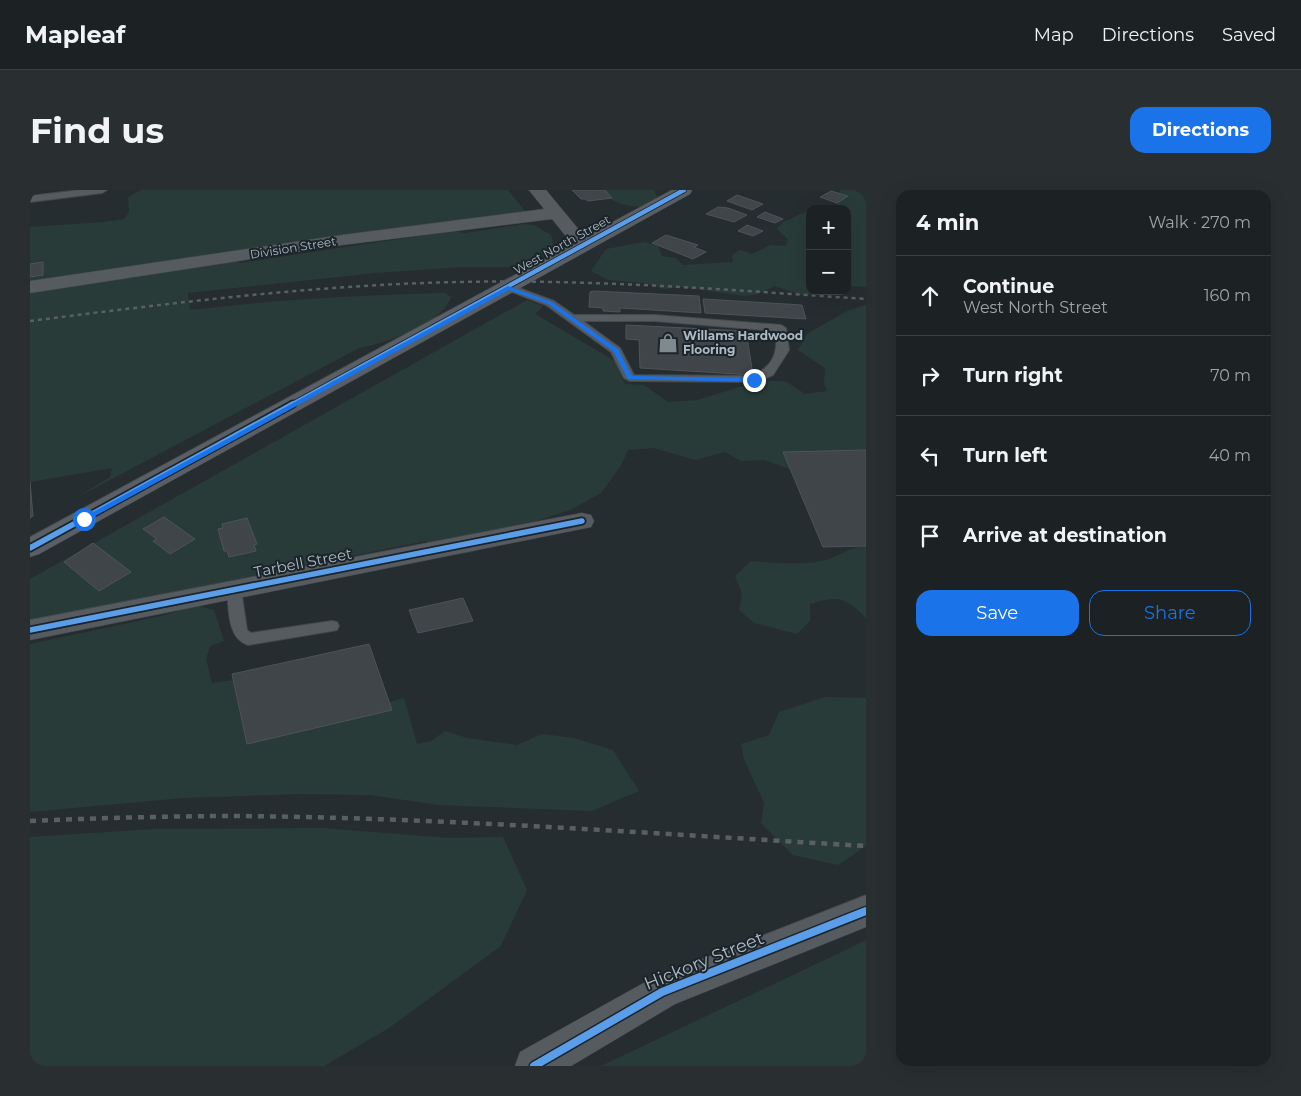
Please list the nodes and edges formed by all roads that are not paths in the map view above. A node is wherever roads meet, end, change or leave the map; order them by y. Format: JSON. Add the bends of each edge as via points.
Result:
{"nodes":[{"id":1,"x":102,"y":190,"type":"edge"},
{"id":2,"x":537,"y":190,"type":"edge"},
{"id":3,"x":684,"y":190,"type":"edge"},
{"id":4,"x":30,"y":199,"type":"edge"},
{"id":5,"x":556,"y":213,"type":"junction"},
{"id":6,"x":583,"y":246,"type":"junction"},
{"id":7,"x":30,"y":287,"type":"edge"},
{"id":8,"x":508,"y":288,"type":"junction"},
{"id":9,"x":571,"y":318,"type":"junction"},
{"id":10,"x":582,"y":521,"type":"dead end"},
{"id":11,"x":30,"y":548,"type":"edge"},
{"id":12,"x":234,"y":590,"type":"junction"},
{"id":13,"x":332,"y":626,"type":"dead end"},
{"id":14,"x":30,"y":630,"type":"edge"},
{"id":15,"x":866,"y":911,"type":"edge"},
{"id":16,"x":534,"y":1066,"type":"edge"}],
"edges":[{"from":1,"to":4,"type":"lane"},
{"from":2,"to":5,"type":"street"},
{"from":3,"to":6,"type":"street","name":"West North Street"},
{"from":5,"to":6,"type":"street"},
{"from":5,"to":7,"type":"street","name":"Division Street","via":[[342,240]]},
{"from":6,"to":8,"type":"street","name":"West North Street"},
{"from":8,"to":9,"type":"lane","via":[[550,303]]},
{"from":8,"to":11,"type":"street","name":"West North Street"},
{"from":9,"to":9,"type":"lane","via":[[616,350],[630,378],[754,380],[769,373],[783,350],[781,328],[655,318]]},
{"from":10,"to":12,"type":"street","name":"Tarbell Street"},
{"from":12,"to":13,"type":"lane","via":[[240,632],[248,639]]},
{"from":12,"to":14,"type":"street","name":"Tarbell Street"},
{"from":15,"to":16,"type":"street","name":"Hickory Street","via":[[662,992]]}]}
